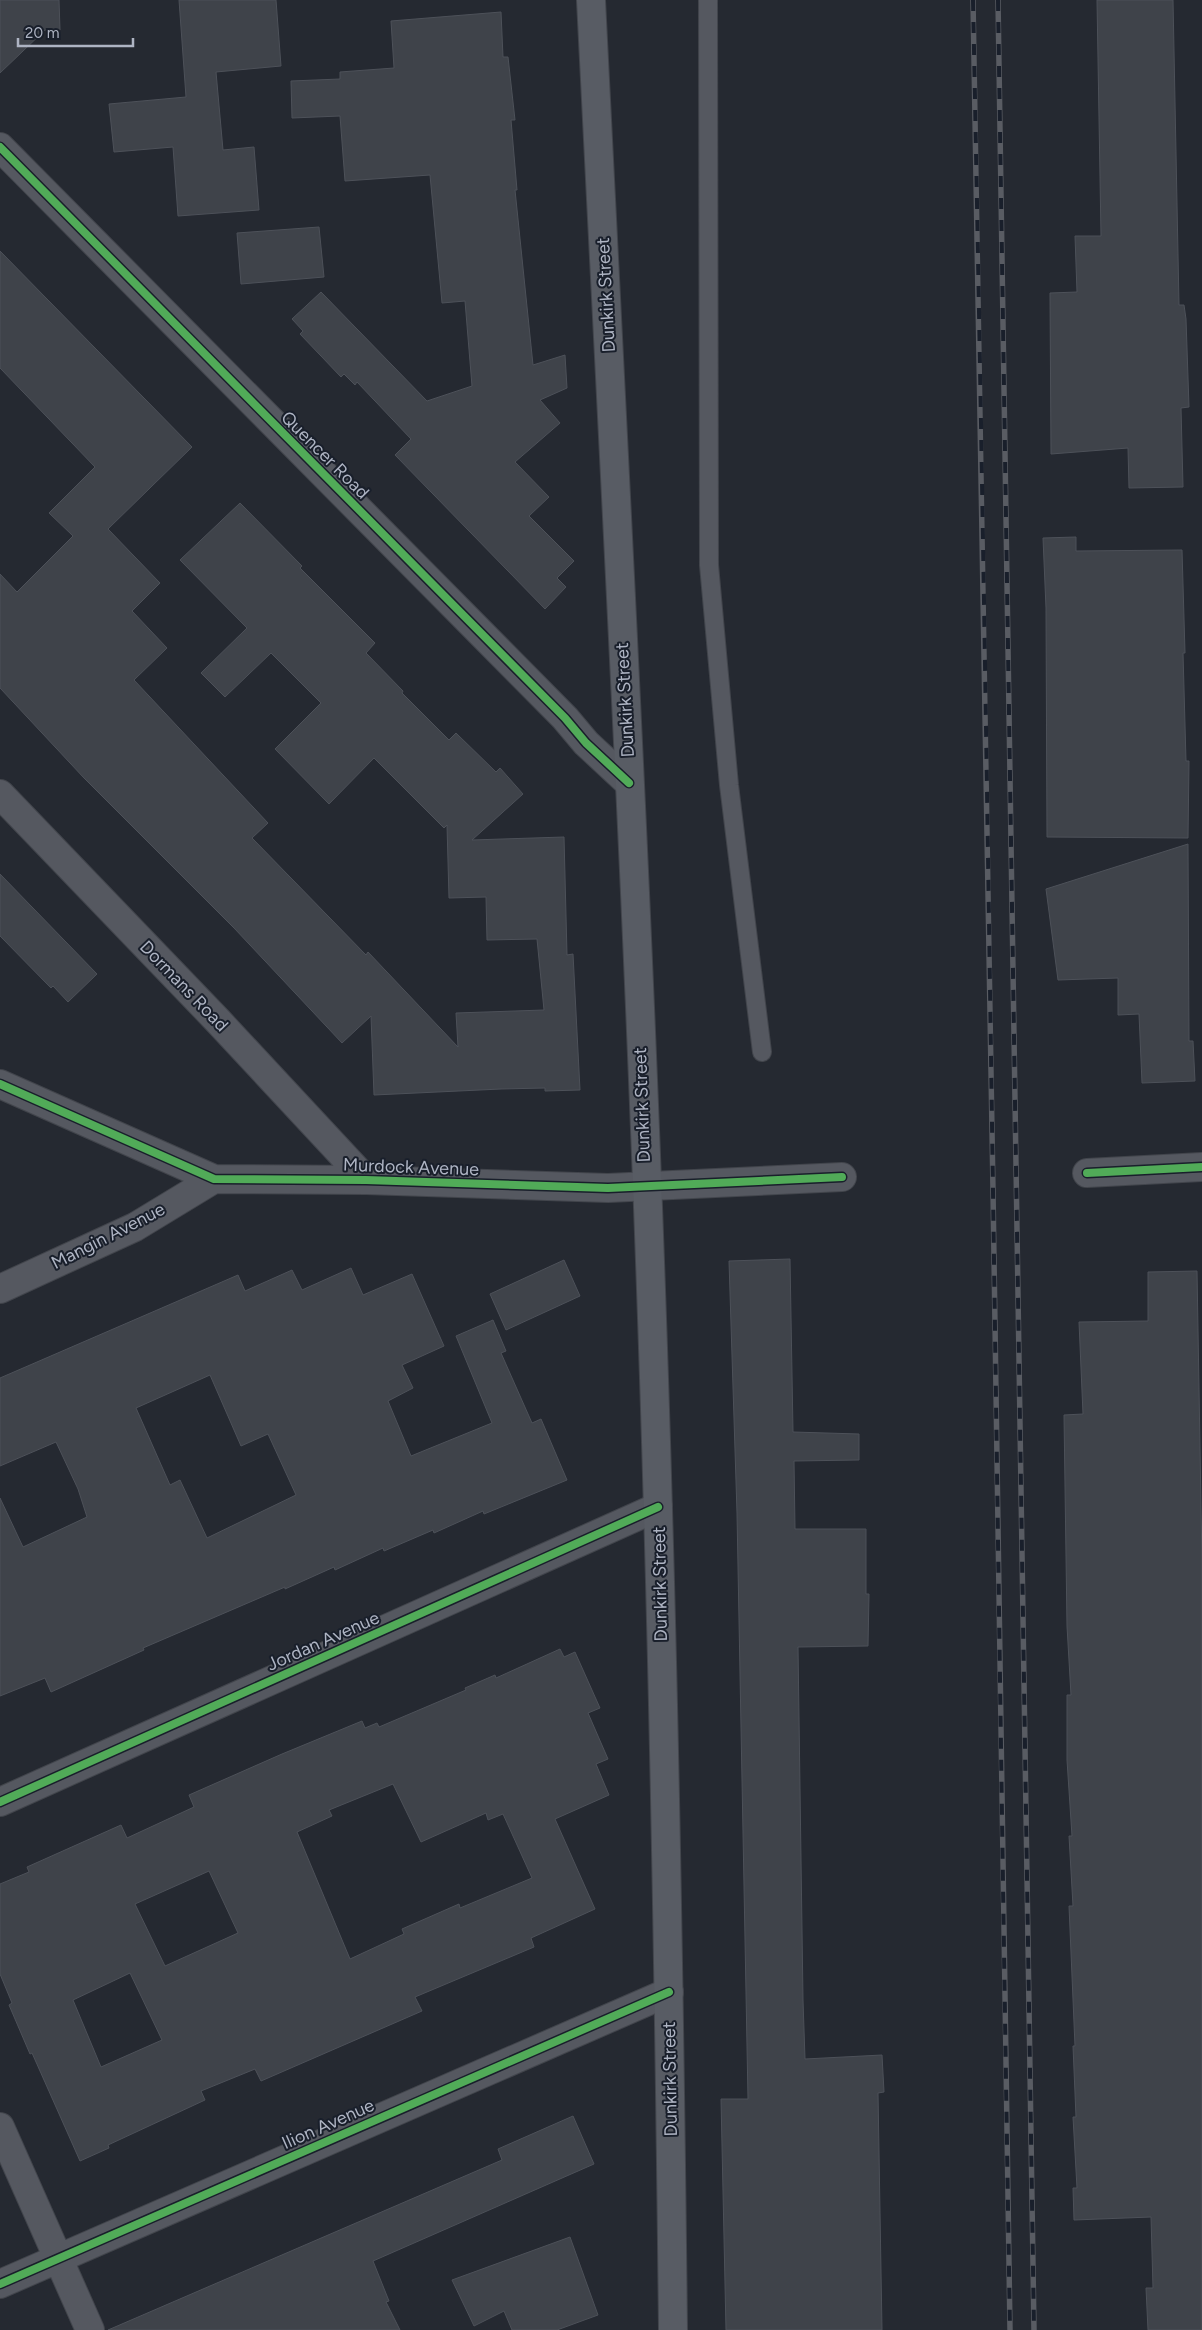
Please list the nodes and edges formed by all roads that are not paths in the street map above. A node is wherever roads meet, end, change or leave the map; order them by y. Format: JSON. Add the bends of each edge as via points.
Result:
{"nodes":[{"id":1,"x":591,"y":0,"type":"edge"},
{"id":2,"x":708,"y":0,"type":"edge"},
{"id":3,"x":0,"y":147,"type":"edge"},
{"id":4,"x":629,"y":783,"type":"junction"},
{"id":5,"x":0,"y":794,"type":"edge"},
{"id":6,"x":762,"y":1052,"type":"dead end"},
{"id":7,"x":0,"y":1084,"type":"edge"},
{"id":8,"x":1202,"y":1167,"type":"edge"},
{"id":9,"x":1086,"y":1173,"type":"dead end"},
{"id":10,"x":842,"y":1177,"type":"dead end"},
{"id":11,"x":214,"y":1179,"type":"junction"},
{"id":12,"x":366,"y":1180,"type":"junction"},
{"id":13,"x":646,"y":1185,"type":"junction"},
{"id":14,"x":0,"y":1289,"type":"edge"},
{"id":15,"x":658,"y":1507,"type":"junction"},
{"id":16,"x":0,"y":1802,"type":"edge"},
{"id":17,"x":669,"y":1992,"type":"junction"},
{"id":18,"x":0,"y":2127,"type":"edge"},
{"id":19,"x":58,"y":2258,"type":"junction"},
{"id":20,"x":0,"y":2284,"type":"edge"},
{"id":21,"x":90,"y":2330,"type":"edge"},
{"id":22,"x":673,"y":2330,"type":"edge"}],
"edges":[{"from":1,"to":4,"type":"main road","name":"Dunkirk Street"},
{"from":2,"to":6,"type":"lane","via":[[709,565],[729,785]]},
{"from":3,"to":4,"type":"street","name":"Quencer Road"},
{"from":4,"to":13,"type":"main road","name":"Dunkirk Street"},
{"from":5,"to":12,"type":"street","name":"Dormans Road"},
{"from":7,"to":11,"type":"street","name":"Murdock Avenue"},
{"from":8,"to":9,"type":"street"},
{"from":10,"to":13,"type":"street","name":"Murdock Avenue"},
{"from":11,"to":12,"type":"street","name":"Murdock Avenue"},
{"from":11,"to":14,"type":"street","name":"Mangin Avenue","via":[[135,1227]]},
{"from":12,"to":13,"type":"street","name":"Murdock Avenue","via":[[608,1188]]},
{"from":13,"to":15,"type":"main road","name":"Dunkirk Street"},
{"from":15,"to":16,"type":"street","name":"Jordan Avenue"},
{"from":15,"to":17,"type":"main road","name":"Dunkirk Street"},
{"from":17,"to":19,"type":"street","name":"Ilion Avenue"},
{"from":17,"to":22,"type":"main road","name":"Dunkirk Street"},
{"from":18,"to":19,"type":"street"},
{"from":19,"to":20,"type":"street","name":"Ilion Avenue"},
{"from":19,"to":21,"type":"street"}]}
